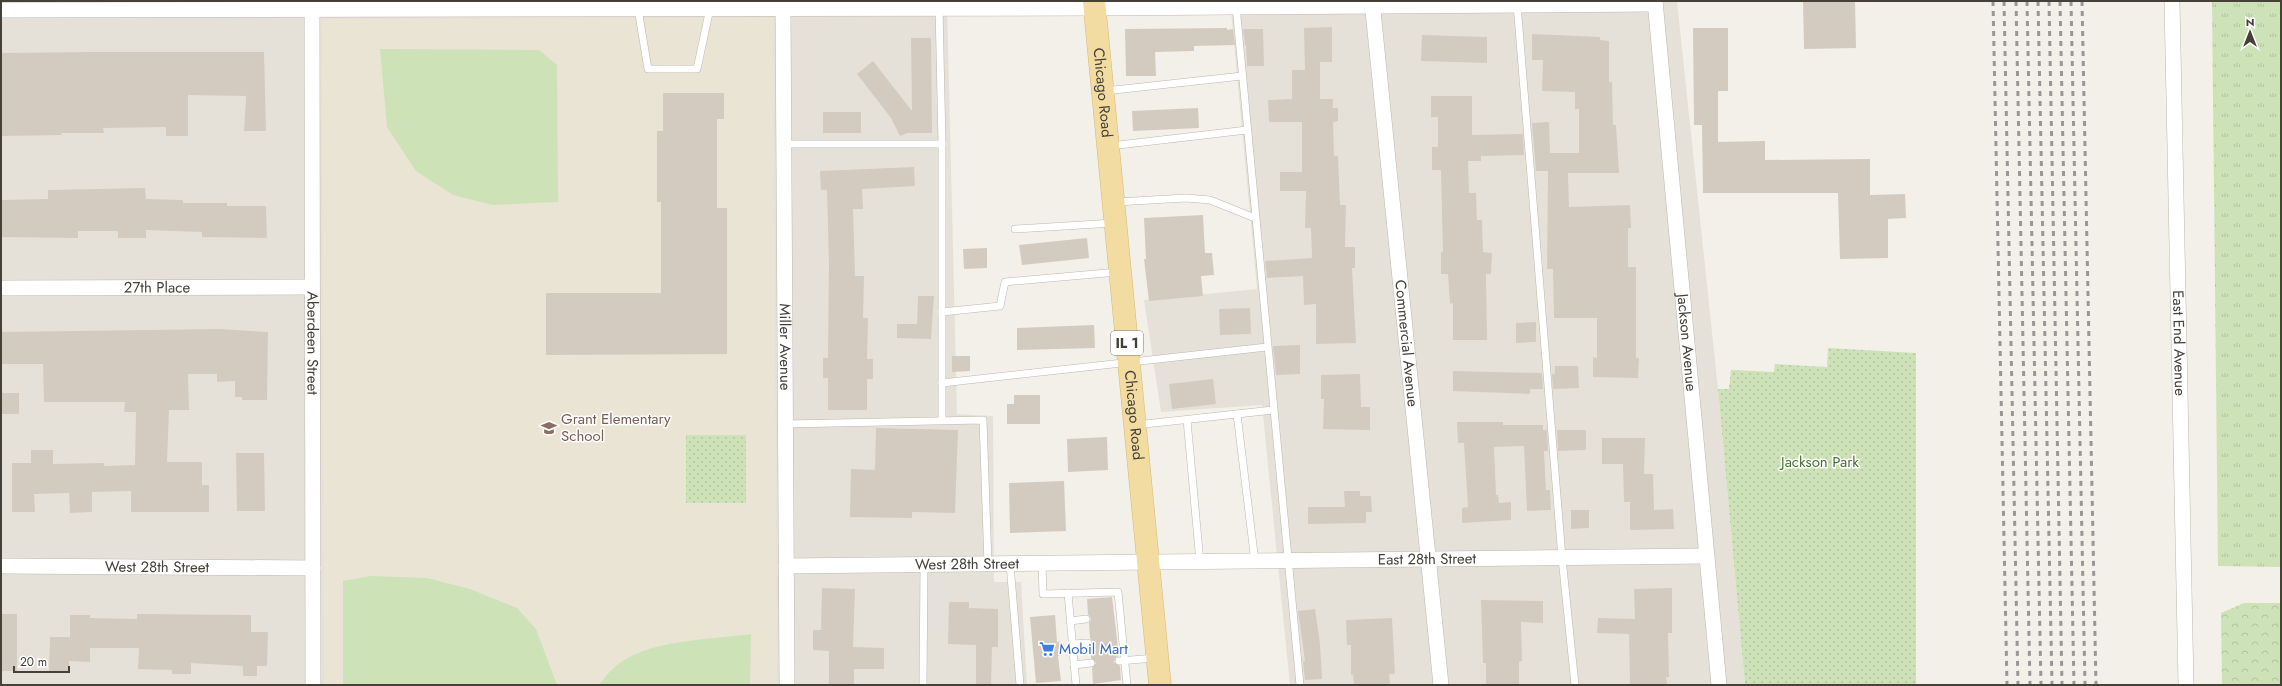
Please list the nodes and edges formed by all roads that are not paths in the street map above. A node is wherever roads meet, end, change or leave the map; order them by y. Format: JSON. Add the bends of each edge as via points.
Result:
{"nodes":[{"id":1,"x":2172,"y":1,"type":"edge"},
{"id":2,"x":1517,"y":2,"type":"edge"},
{"id":3,"x":1655,"y":2,"type":"edge"},
{"id":4,"x":1372,"y":3,"type":"edge"},
{"id":5,"x":939,"y":4,"type":"edge"},
{"id":6,"x":1095,"y":4,"type":"edge"},
{"id":7,"x":1235,"y":4,"type":"edge"},
{"id":8,"x":312,"y":5,"type":"edge"},
{"id":9,"x":358,"y":5,"type":"edge"},
{"id":10,"x":638,"y":8,"type":"junction"},
{"id":11,"x":710,"y":8,"type":"junction"},
{"id":12,"x":783,"y":8,"type":"junction"},
{"id":13,"x":1,"y":10,"type":"edge"},
{"id":14,"x":1242,"y":76,"type":"junction"},
{"id":15,"x":1103,"y":92,"type":"junction"},
{"id":16,"x":1247,"y":130,"type":"junction"},
{"id":17,"x":784,"y":144,"type":"junction"},
{"id":18,"x":942,"y":144,"type":"junction"},
{"id":19,"x":1108,"y":147,"type":"junction"},
{"id":20,"x":1115,"y":213,"type":"junction"},
{"id":21,"x":1255,"y":218,"type":"junction"},
{"id":22,"x":1015,"y":229,"type":"dead end"},
{"id":23,"x":1120,"y":272,"type":"junction"},
{"id":24,"x":312,"y":287,"type":"junction"},
{"id":25,"x":1,"y":288,"type":"edge"},
{"id":26,"x":942,"y":312,"type":"junction"},
{"id":27,"x":1267,"y":347,"type":"junction"},
{"id":28,"x":1129,"y":363,"type":"junction"},
{"id":29,"x":942,"y":383,"type":"junction"},
{"id":30,"x":1273,"y":410,"type":"junction"},
{"id":31,"x":1237,"y":414,"type":"junction"},
{"id":32,"x":942,"y":420,"type":"junction"},
{"id":33,"x":1187,"y":420,"type":"junction"},
{"id":34,"x":786,"y":424,"type":"junction"},
{"id":35,"x":1135,"y":425,"type":"junction"},
{"id":36,"x":1706,"y":556,"type":"junction"},
{"id":37,"x":1562,"y":558,"type":"junction"},
{"id":38,"x":1429,"y":559,"type":"junction"},
{"id":39,"x":1288,"y":561,"type":"junction"},
{"id":40,"x":1200,"y":562,"type":"junction"},
{"id":41,"x":1255,"y":562,"type":"junction"},
{"id":42,"x":1148,"y":563,"type":"junction"},
{"id":43,"x":988,"y":564,"type":"junction"},
{"id":44,"x":1010,"y":564,"type":"junction"},
{"id":45,"x":1042,"y":564,"type":"junction"},
{"id":46,"x":924,"y":565,"type":"junction"},
{"id":47,"x":1,"y":566,"type":"edge"},
{"id":48,"x":786,"y":566,"type":"junction"},
{"id":49,"x":313,"y":568,"type":"junction"},
{"id":50,"x":1068,"y":593,"type":"junction"},
{"id":51,"x":1086,"y":619,"type":"dead end"},
{"id":52,"x":1070,"y":621,"type":"junction"},
{"id":53,"x":1088,"y":643,"type":"dead end"},
{"id":54,"x":1072,"y":644,"type":"junction"},
{"id":55,"x":1157,"y":657,"type":"junction"},
{"id":56,"x":1122,"y":661,"type":"junction"},
{"id":57,"x":1091,"y":663,"type":"dead end"},
{"id":58,"x":1074,"y":665,"type":"junction"},
{"id":59,"x":313,"y":685,"type":"edge"},
{"id":60,"x":787,"y":685,"type":"edge"},
{"id":61,"x":923,"y":685,"type":"edge"},
{"id":62,"x":1020,"y":685,"type":"edge"},
{"id":63,"x":1076,"y":685,"type":"edge"},
{"id":64,"x":1127,"y":685,"type":"edge"},
{"id":65,"x":1160,"y":685,"type":"edge"},
{"id":66,"x":1300,"y":685,"type":"edge"},
{"id":67,"x":1441,"y":685,"type":"edge"},
{"id":68,"x":1576,"y":685,"type":"edge"},
{"id":69,"x":1718,"y":685,"type":"edge"},
{"id":70,"x":2186,"y":685,"type":"edge"}],
"edges":[{"from":1,"to":70,"type":"street","name":"East End Avenue"},
{"from":2,"to":3,"type":"street"},
{"from":2,"to":4,"type":"street"},
{"from":2,"to":37,"type":"lane"},
{"from":3,"to":36,"type":"street","name":"Jackson Avenue"},
{"from":4,"to":7,"type":"street"},
{"from":4,"to":38,"type":"street","name":"Commercial Avenue"},
{"from":5,"to":6,"type":"street"},
{"from":5,"to":12,"type":"street"},
{"from":5,"to":18,"type":"lane"},
{"from":6,"to":7,"type":"street"},
{"from":6,"to":15,"type":"main road","name":"Chicago Road","number":"IL 1"},
{"from":7,"to":14,"type":"lane"},
{"from":8,"to":9,"type":"street"},
{"from":8,"to":13,"type":"street"},
{"from":8,"to":24,"type":"street","name":"Aberdeen Street"},
{"from":9,"to":10,"type":"street"},
{"from":10,"to":11,"type":"street"},
{"from":10,"to":11,"type":"lane","via":[[648,70],[697,69]]},
{"from":11,"to":12,"type":"street"},
{"from":12,"to":17,"type":"street","name":"Miller Avenue"},
{"from":14,"to":15,"type":"lane"},
{"from":14,"to":16,"type":"lane"},
{"from":15,"to":19,"type":"main road","name":"Chicago Road","number":"IL 1"},
{"from":16,"to":19,"type":"lane"},
{"from":16,"to":21,"type":"lane"},
{"from":17,"to":18,"type":"lane"},
{"from":17,"to":34,"type":"street","name":"Miller Avenue"},
{"from":18,"to":26,"type":"lane"},
{"from":19,"to":20,"type":"main road","name":"Chicago Road","number":"IL 1"},
{"from":20,"to":21,"type":"lane","via":[[1186,198],[1210,200]]},
{"from":20,"to":22,"type":"lane"},
{"from":20,"to":23,"type":"main road","name":"Chicago Road","number":"IL 1"},
{"from":21,"to":27,"type":"lane"},
{"from":23,"to":26,"type":"lane","via":[[1005,282],[1000,306]]},
{"from":23,"to":28,"type":"main road","name":"Chicago Road","number":"IL 1"},
{"from":24,"to":25,"type":"street","name":"27th Place"},
{"from":24,"to":49,"type":"street","name":"Aberdeen Street"},
{"from":26,"to":29,"type":"lane"},
{"from":27,"to":28,"type":"lane"},
{"from":27,"to":30,"type":"lane"},
{"from":28,"to":29,"type":"lane"},
{"from":28,"to":35,"type":"main road","name":"Chicago Road","number":"IL 1"},
{"from":29,"to":32,"type":"lane"},
{"from":30,"to":31,"type":"lane"},
{"from":30,"to":39,"type":"lane"},
{"from":31,"to":33,"type":"lane"},
{"from":31,"to":41,"type":"lane"},
{"from":32,"to":34,"type":"lane"},
{"from":32,"to":43,"type":"lane","via":[[983,420]]},
{"from":33,"to":35,"type":"lane"},
{"from":33,"to":40,"type":"lane"},
{"from":34,"to":48,"type":"street","name":"Miller Avenue"},
{"from":35,"to":42,"type":"main road","name":"Chicago Road","number":"IL 1"},
{"from":36,"to":37,"type":"street","name":"East 28th Street"},
{"from":36,"to":69,"type":"street","name":"Jackson Avenue"},
{"from":37,"to":38,"type":"street","name":"East 28th Street"},
{"from":37,"to":68,"type":"lane"},
{"from":38,"to":39,"type":"street","name":"East 28th Street"},
{"from":38,"to":67,"type":"street","name":"Commercial Avenue"},
{"from":39,"to":41,"type":"street","name":"East 28th Street"},
{"from":39,"to":66,"type":"lane"},
{"from":40,"to":41,"type":"street","name":"East 28th Street"},
{"from":40,"to":42,"type":"street","name":"East 28th Street"},
{"from":42,"to":45,"type":"street","name":"West 28th Street"},
{"from":42,"to":55,"type":"main road","name":"Chicago Road","number":"IL 1"},
{"from":43,"to":44,"type":"street","name":"West 28th Street"},
{"from":43,"to":46,"type":"street","name":"West 28th Street"},
{"from":44,"to":45,"type":"street","name":"West 28th Street"},
{"from":44,"to":62,"type":"lane"},
{"from":45,"to":50,"type":"lane","via":[[1043,594]]},
{"from":46,"to":48,"type":"street","name":"West 28th Street"},
{"from":46,"to":61,"type":"lane"},
{"from":47,"to":49,"type":"street","name":"West 28th Street"},
{"from":48,"to":60,"type":"street","name":"Miller Avenue"},
{"from":49,"to":59,"type":"street","name":"Aberdeen Street"},
{"from":50,"to":52,"type":"lane"},
{"from":50,"to":56,"type":"lane","via":[[1118,592]]},
{"from":51,"to":52,"type":"lane"},
{"from":52,"to":54,"type":"lane"},
{"from":53,"to":54,"type":"lane"},
{"from":54,"to":58,"type":"lane"},
{"from":55,"to":56,"type":"lane"},
{"from":55,"to":65,"type":"main road","name":"Chicago Road","number":"IL 1"},
{"from":56,"to":64,"type":"lane"},
{"from":57,"to":58,"type":"lane"},
{"from":58,"to":63,"type":"lane"}]}
